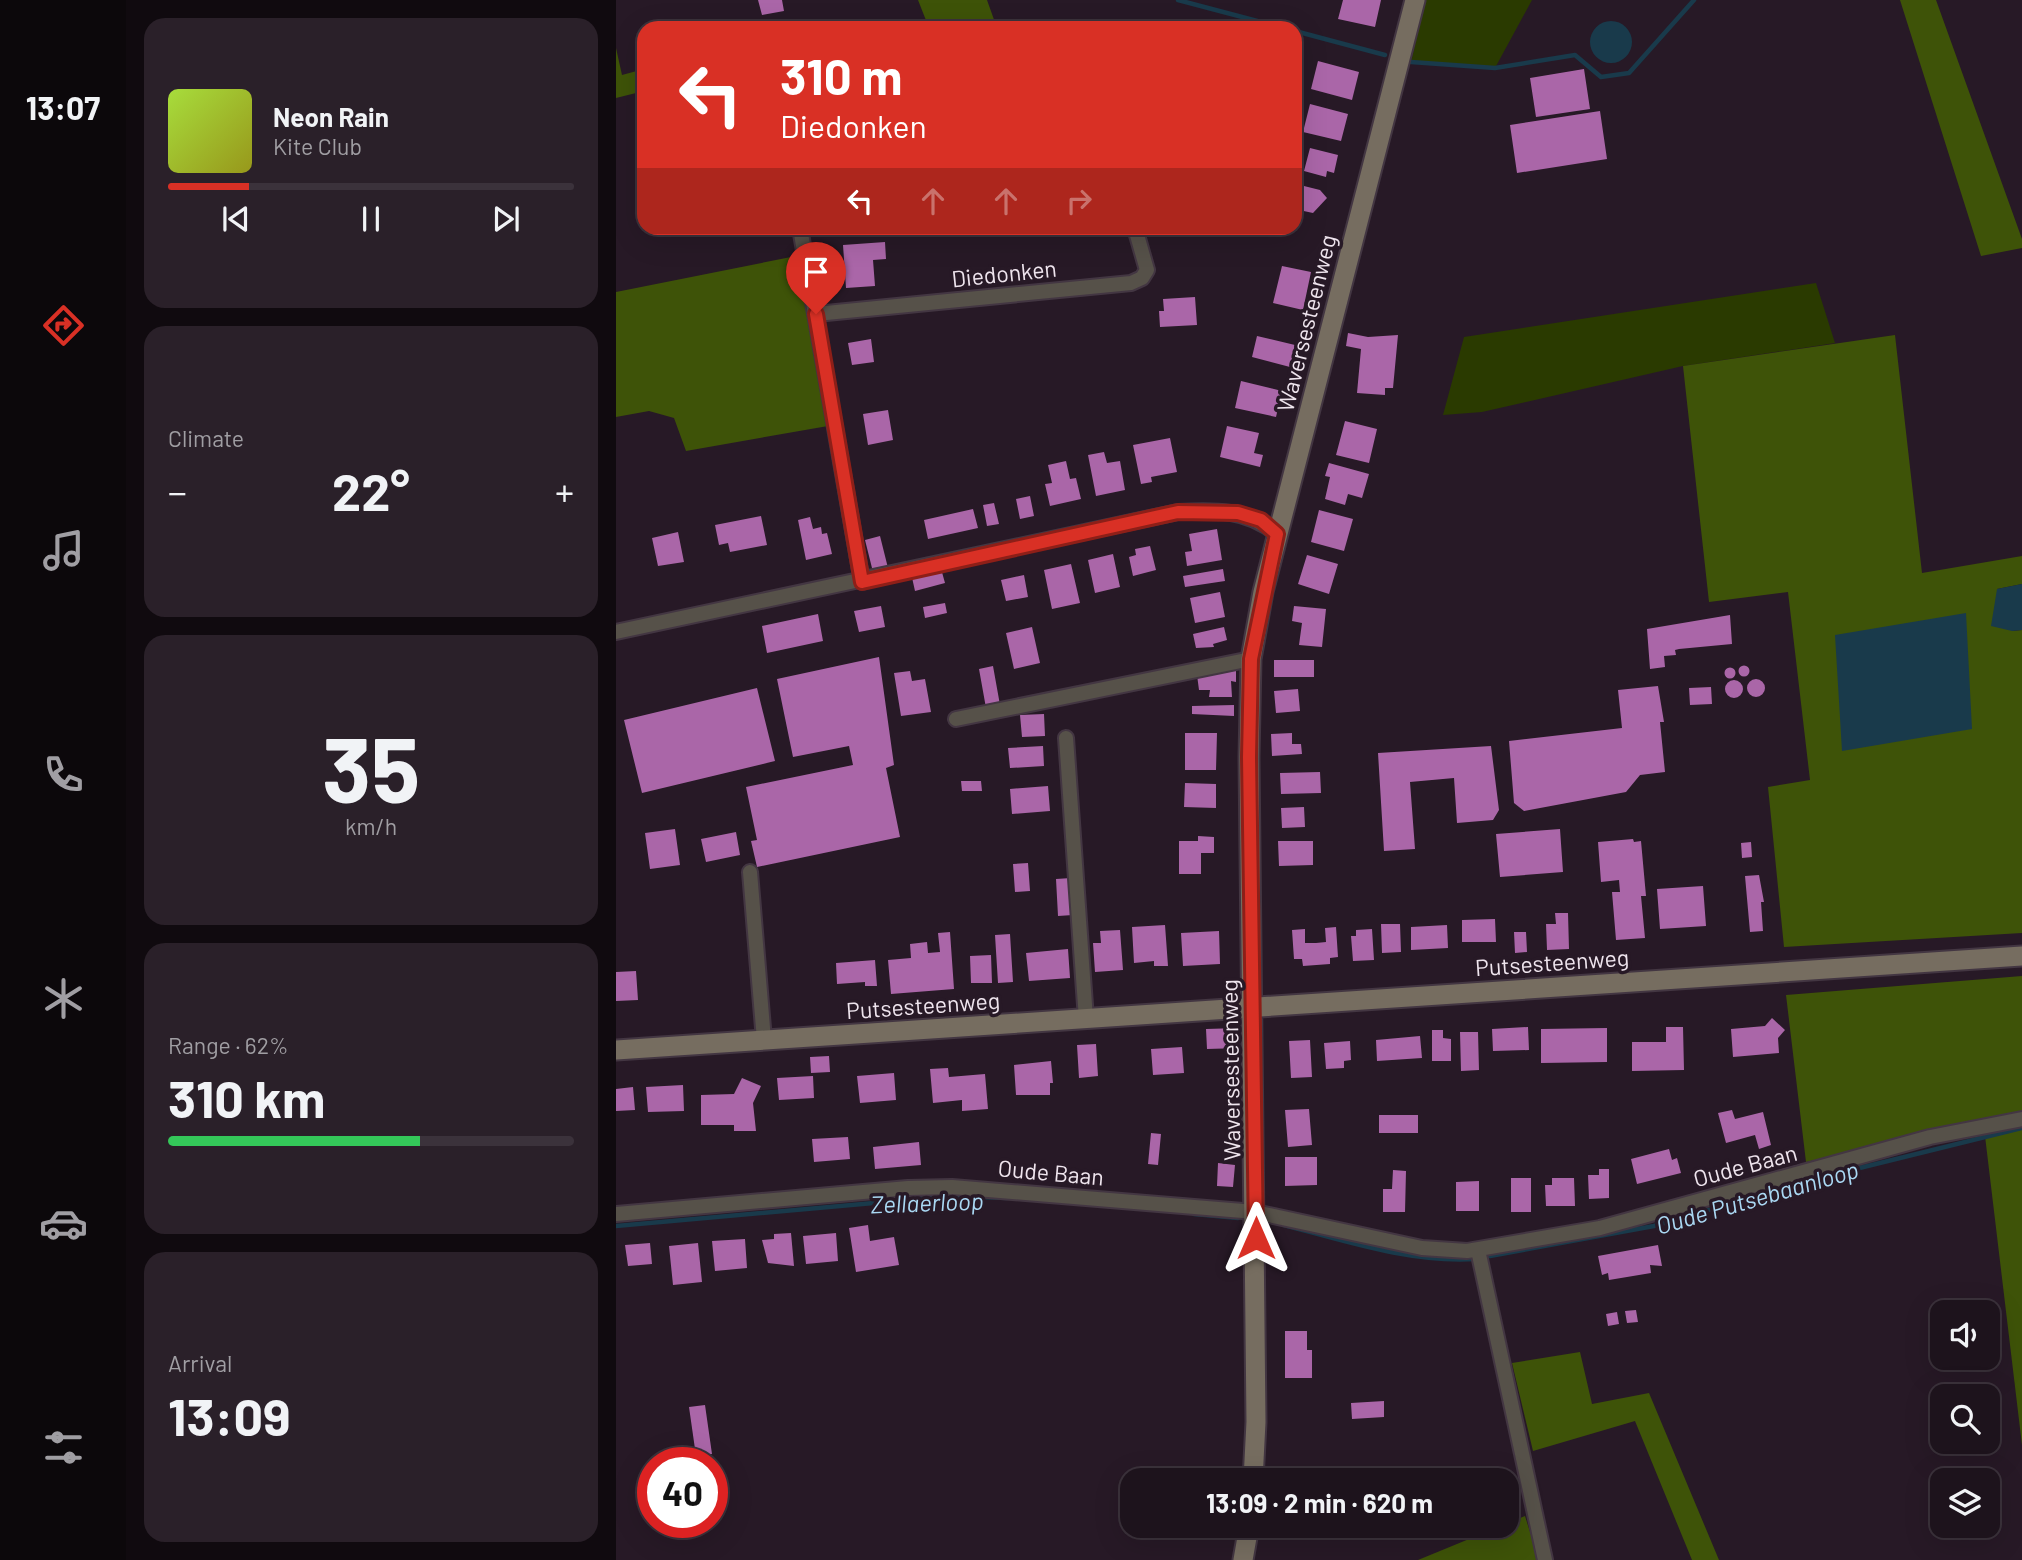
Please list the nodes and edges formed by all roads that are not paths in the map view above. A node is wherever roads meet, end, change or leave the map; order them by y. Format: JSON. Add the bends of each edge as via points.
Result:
{"nodes":[{"id":1,"x":1415,"y":0,"type":"edge"},
{"id":2,"x":801,"y":235,"type":"edge"},
{"id":3,"x":1137,"y":235,"type":"edge"},
{"id":4,"x":816,"y":314,"type":"junction"},
{"id":5,"x":1277,"y":534,"type":"junction"},
{"id":6,"x":862,"y":582,"type":"junction"},
{"id":7,"x":616,"y":632,"type":"edge"},
{"id":8,"x":1251,"y":659,"type":"junction"},
{"id":9,"x":956,"y":719,"type":"dead end"},
{"id":10,"x":1066,"y":738,"type":"dead end"},
{"id":11,"x":750,"y":872,"type":"dead end"},
{"id":12,"x":2022,"y":956,"type":"edge"},
{"id":13,"x":1254,"y":1007,"type":"junction"},
{"id":14,"x":1086,"y":1019,"type":"junction"},
{"id":15,"x":764,"y":1040,"type":"junction"},
{"id":16,"x":616,"y":1050,"type":"edge"},
{"id":17,"x":2022,"y":1119,"type":"edge"},
{"id":18,"x":1255,"y":1212,"type":"junction"},
{"id":19,"x":616,"y":1214,"type":"edge"},
{"id":20,"x":1478,"y":1250,"type":"junction"},
{"id":21,"x":1254,"y":1468,"type":"edge"},
{"id":22,"x":1247,"y":1538,"type":"edge"},
{"id":23,"x":1244,"y":1560,"type":"edge"},
{"id":24,"x":1545,"y":1560,"type":"edge"}],
"edges":[{"from":1,"to":5,"type":"street","name":"Waversesteenweg"},
{"from":2,"to":4,"type":"street"},
{"from":3,"to":4,"type":"street","name":"Diedonken","via":[[1146,270],[1131,283]]},
{"from":4,"to":6,"type":"street"},
{"from":5,"to":6,"type":"street","via":[[1261,520],[1238,513],[1178,512]]},
{"from":5,"to":8,"type":"street","name":"Waversesteenweg"},
{"from":6,"to":7,"type":"street"},
{"from":8,"to":9,"type":"street"},
{"from":8,"to":13,"type":"street","name":"Waversesteenweg"},
{"from":10,"to":14,"type":"street"},
{"from":11,"to":15,"type":"street"},
{"from":12,"to":13,"type":"street","name":"Putsesteenweg"},
{"from":13,"to":14,"type":"street","name":"Putsesteenweg"},
{"from":13,"to":18,"type":"street","name":"Waversesteenweg"},
{"from":14,"to":15,"type":"street","name":"Putsesteenweg"},
{"from":15,"to":16,"type":"street","name":"Putsesteenweg"},
{"from":17,"to":20,"type":"street","name":"Oude Baan","via":[[1930,1137],[1600,1228]]},
{"from":18,"to":19,"type":"street","name":"Oude Baan","via":[[952,1187]]},
{"from":18,"to":20,"type":"street","name":"Oude Baan","via":[[1422,1248]]},
{"from":18,"to":21,"type":"street","name":"Waversesteenweg"},
{"from":20,"to":24,"type":"street"},
{"from":22,"to":23,"type":"street"}]}
